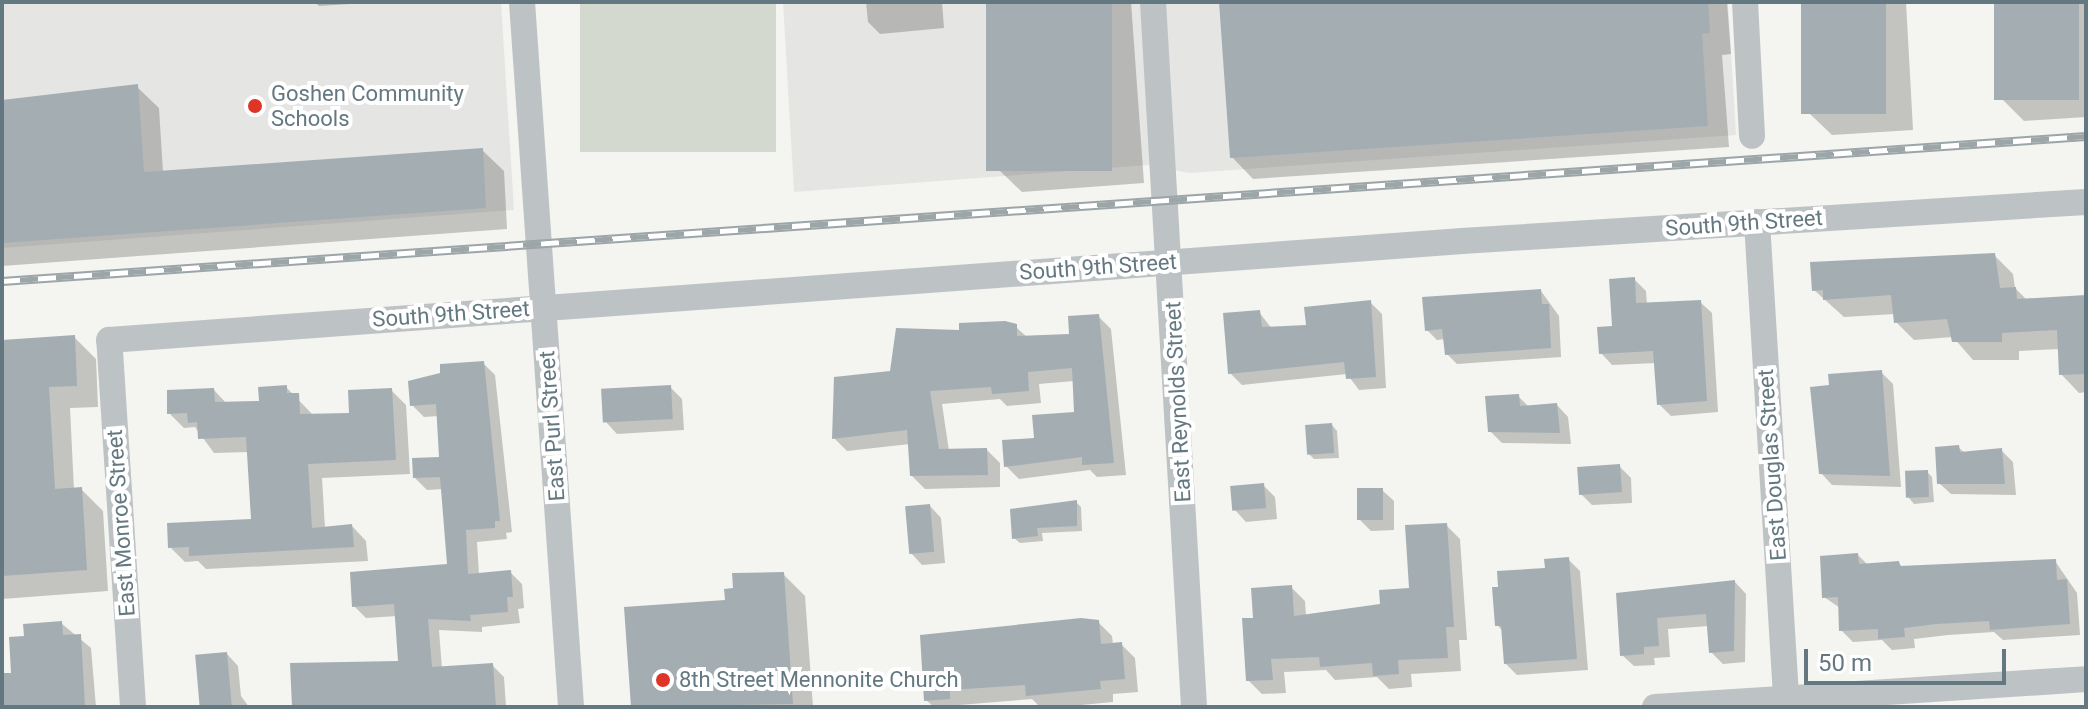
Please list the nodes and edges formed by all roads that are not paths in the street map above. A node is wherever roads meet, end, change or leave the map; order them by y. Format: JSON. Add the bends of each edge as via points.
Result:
{"nodes":[{"id":1,"x":522,"y":2,"type":"edge"},
{"id":2,"x":1153,"y":2,"type":"edge"},
{"id":3,"x":1745,"y":2,"type":"edge"},
{"id":4,"x":1752,"y":136,"type":"dead end"},
{"id":5,"x":2086,"y":202,"type":"edge"},
{"id":6,"x":1757,"y":222,"type":"junction"},
{"id":7,"x":1170,"y":263,"type":"junction"},
{"id":8,"x":544,"y":308,"type":"junction"},
{"id":9,"x":109,"y":340,"type":"joint"},
{"id":10,"x":2086,"y":679,"type":"edge"},
{"id":11,"x":1787,"y":702,"type":"edge"},
{"id":12,"x":133,"y":707,"type":"edge"},
{"id":13,"x":571,"y":707,"type":"edge"},
{"id":14,"x":1194,"y":707,"type":"edge"},
{"id":15,"x":1655,"y":707,"type":"edge"}],
"edges":[{"from":1,"to":8,"type":"street","name":"East Purl Street"},
{"from":2,"to":7,"type":"street","name":"East Reynolds Street"},
{"from":3,"to":4,"type":"street"},
{"from":5,"to":6,"type":"street","name":"South 9th Street"},
{"from":6,"to":7,"type":"street","name":"South 9th Street"},
{"from":6,"to":11,"type":"street","name":"East Douglas Street"},
{"from":7,"to":8,"type":"street","name":"South 9th Street"},
{"from":7,"to":14,"type":"street","name":"East Reynolds Street"},
{"from":8,"to":9,"type":"street","name":"South 9th Street"},
{"from":8,"to":13,"type":"street","name":"East Purl Street"},
{"from":9,"to":12,"type":"street","name":"East Monroe Street"},
{"from":10,"to":11,"type":"street"},
{"from":11,"to":15,"type":"street"}]}
